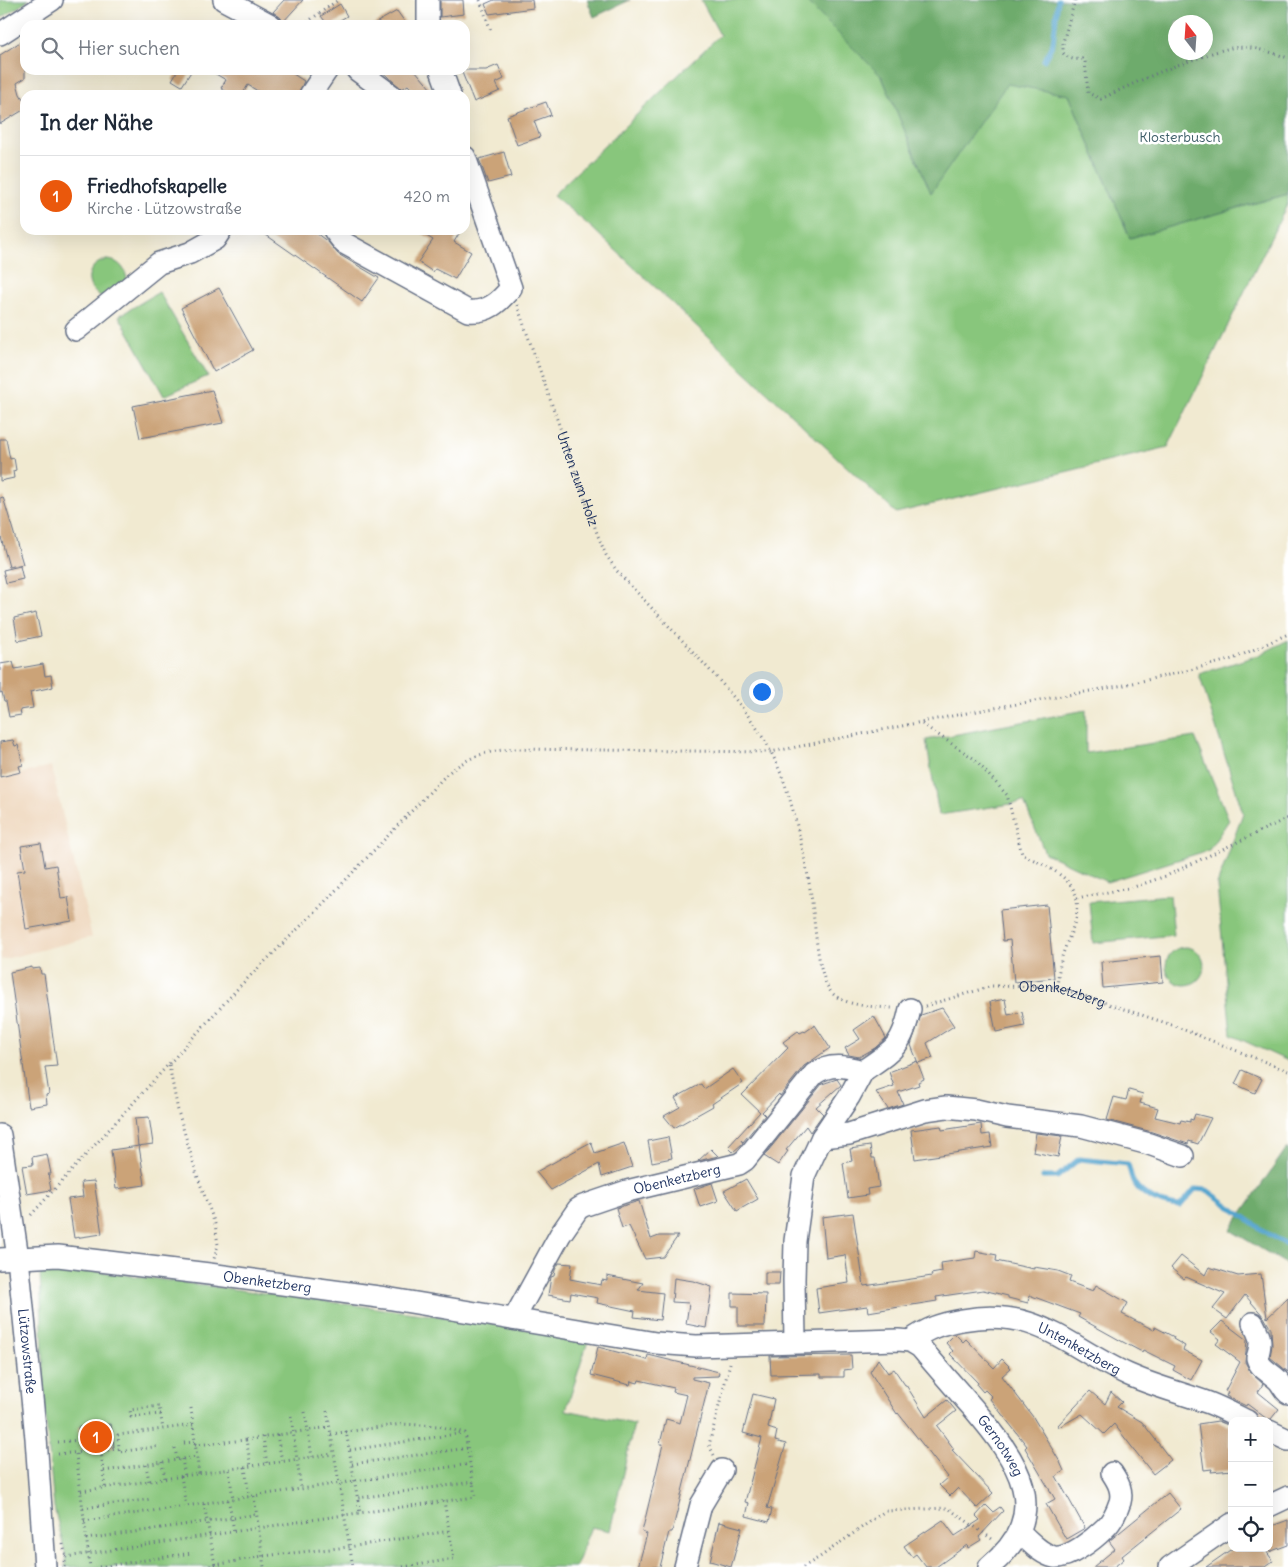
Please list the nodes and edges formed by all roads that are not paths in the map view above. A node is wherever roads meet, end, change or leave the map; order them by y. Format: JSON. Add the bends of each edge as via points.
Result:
{"nodes":[{"id":1,"x":52,"y":0,"type":"edge"},
{"id":2,"x":224,"y":0,"type":"edge"},
{"id":3,"x":428,"y":0,"type":"edge"},
{"id":4,"x":21,"y":20,"type":"edge"},
{"id":5,"x":262,"y":20,"type":"edge"},
{"id":6,"x":428,"y":20,"type":"edge"},
{"id":7,"x":20,"y":21,"type":"edge"},
{"id":8,"x":0,"y":34,"type":"edge"},
{"id":9,"x":324,"y":75,"type":"edge"},
{"id":10,"x":364,"y":75,"type":"edge"},
{"id":11,"x":443,"y":75,"type":"edge"},
{"id":12,"x":313,"y":90,"type":"edge"},
{"id":13,"x":385,"y":90,"type":"edge"},
{"id":14,"x":448,"y":90,"type":"edge"},
{"id":15,"x":470,"y":172,"type":"edge"},
{"id":16,"x":218,"y":235,"type":"edge"},
{"id":17,"x":338,"y":235,"type":"edge"},
{"id":18,"x":76,"y":330,"type":"dead end"},
{"id":19,"x":910,"y":1009,"type":"road end"},
{"id":20,"x":863,"y":1071,"type":"junction"},
{"id":21,"x":0,"y":1135,"type":"edge"},
{"id":22,"x":822,"y":1138,"type":"junction"},
{"id":23,"x":1183,"y":1156,"type":"dead end"},
{"id":24,"x":9,"y":1258,"type":"edge"},
{"id":25,"x":514,"y":1319,"type":"junction"},
{"id":26,"x":1253,"y":1323,"type":"dead end"},
{"id":27,"x":910,"y":1341,"type":"junction"},
{"id":28,"x":795,"y":1342,"type":"junction"},
{"id":29,"x":1288,"y":1393,"type":"edge"},
{"id":30,"x":1239,"y":1417,"type":"edge"},
{"id":31,"x":1273,"y":1433,"type":"edge"},
{"id":32,"x":1288,"y":1440,"type":"edge"},
{"id":33,"x":722,"y":1470,"type":"road end"},
{"id":34,"x":1112,"y":1473,"type":"dead end"},
{"id":35,"x":1288,"y":1497,"type":"edge"},
{"id":36,"x":1273,"y":1504,"type":"edge"},
{"id":37,"x":1228,"y":1527,"type":"edge"},
{"id":38,"x":1014,"y":1541,"type":"junction"},
{"id":39,"x":45,"y":1567,"type":"edge"},
{"id":40,"x":685,"y":1567,"type":"edge"},
{"id":41,"x":989,"y":1567,"type":"edge"},
{"id":42,"x":1170,"y":1567,"type":"edge"}],
"edges":[{"from":1,"to":4,"type":"street"},
{"from":2,"to":5,"type":"street"},
{"from":3,"to":6,"type":"street"},
{"from":7,"to":8,"type":"street"},
{"from":9,"to":12,"type":"street"},
{"from":10,"to":13,"type":"street"},
{"from":11,"to":14,"type":"street"},
{"from":15,"to":17,"type":"street","via":[[512,288],[490,308],[468,311],[344,243]]},
{"from":16,"to":18,"type":"street","via":[[190,253],[159,263]]},
{"from":19,"to":20,"type":"street","via":[[899,1042],[892,1051]]},
{"from":20,"to":22,"type":"street"},
{"from":20,"to":25,"type":"street","name":"Obenketzberg","via":[[838,1066],[814,1074],[745,1160],[738,1164],[627,1191],[578,1209]]},
{"from":21,"to":24,"type":"street","name":"Lützowstraße","via":[[14,1224]]},
{"from":22,"to":23,"type":"street","via":[[849,1134],[925,1110],[946,1107],[1081,1126]]},
{"from":22,"to":28,"type":"street","via":[[804,1176],[800,1197],[794,1270]]},
{"from":24,"to":25,"type":"street","name":"Obenketzberg","via":[[58,1256],[210,1274],[358,1293]]},
{"from":24,"to":39,"type":"street","name":"Lützowstraße","via":[[36,1438]]},
{"from":25,"to":28,"type":"street","name":"Obenketzberg","via":[[656,1343],[696,1346]]},
{"from":26,"to":29,"type":"street","via":[[1260,1335],[1258,1364]]},
{"from":27,"to":28,"type":"street","name":"Obenketzberg"},
{"from":27,"to":30,"type":"street","name":"Untenketzberg","via":[[937,1325],[986,1316],[1012,1318],[1053,1333],[1127,1374],[1212,1404]]},
{"from":27,"to":38,"type":"street","name":"Gernotweg","via":[[920,1347],[995,1434],[1011,1458],[1024,1492],[1025,1510]]},
{"from":31,"to":32,"type":"street"},
{"from":33,"to":40,"type":"street","via":[[700,1506]]},
{"from":34,"to":38,"type":"street","via":[[1120,1486],[1120,1501],[1114,1514],[1105,1529],[1075,1551],[1055,1557]]},
{"from":35,"to":36,"type":"street"},
{"from":37,"to":42,"type":"street"},
{"from":38,"to":41,"type":"street"}]}
